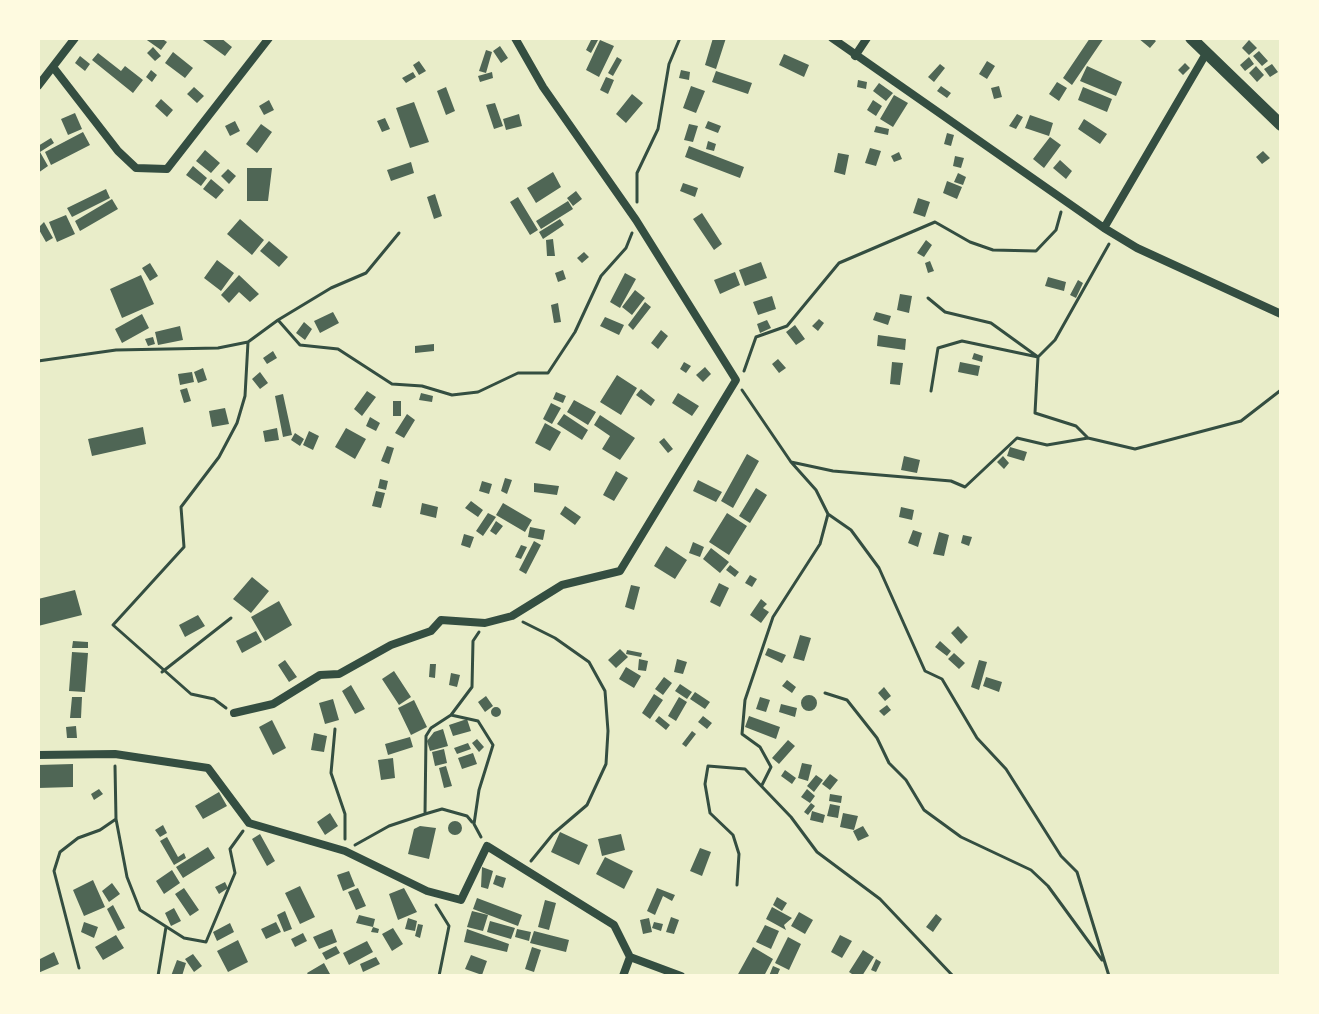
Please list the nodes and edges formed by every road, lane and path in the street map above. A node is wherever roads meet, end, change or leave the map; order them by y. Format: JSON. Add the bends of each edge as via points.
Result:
{"nodes":[{"id":1,"x":75,"y":38,"type":"edge"},
{"id":2,"x":269,"y":38,"type":"edge"},
{"id":3,"x":515,"y":38,"type":"edge"},
{"id":4,"x":680,"y":38,"type":"edge"},
{"id":5,"x":832,"y":38,"type":"edge"},
{"id":6,"x":867,"y":38,"type":"edge"},
{"id":7,"x":1191,"y":38,"type":"edge"},
{"id":8,"x":1207,"y":52,"type":"junction"},
{"id":9,"x":855,"y":56,"type":"junction"},
{"id":10,"x":53,"y":67,"type":"junction"},
{"id":11,"x":38,"y":86,"type":"edge"},
{"id":12,"x":1281,"y":125,"type":"edge"},
{"id":13,"x":1064,"y":198,"type":"junction"},
{"id":14,"x":636,"y":220,"type":"junction"},
{"id":15,"x":1104,"y":228,"type":"junction"},
{"id":16,"x":399,"y":233,"type":"dead end"},
{"id":17,"x":1114,"y":234,"type":"junction"},
{"id":18,"x":928,"y":298,"type":"dead end"},
{"id":19,"x":1281,"y":314,"type":"edge"},
{"id":20,"x":278,"y":320,"type":"junction"},
{"id":21,"x":248,"y":342,"type":"junction"},
{"id":22,"x":1038,"y":357,"type":"junction"},
{"id":23,"x":38,"y":361,"type":"edge"},
{"id":24,"x":736,"y":380,"type":"junction"},
{"id":25,"x":1281,"y":390,"type":"edge"},
{"id":26,"x":931,"y":391,"type":"dead end"},
{"id":27,"x":1088,"y":438,"type":"junction"},
{"id":28,"x":791,"y":462,"type":"junction"},
{"id":29,"x":828,"y":514,"type":"junction"},
{"id":30,"x":512,"y":616,"type":"junction"},
{"id":31,"x":231,"y":618,"type":"dead end"},
{"id":32,"x":485,"y":623,"type":"junction"},
{"id":33,"x":162,"y":672,"type":"junction"},
{"id":34,"x":825,"y":693,"type":"dead end"},
{"id":35,"x":234,"y":713,"type":"joint"},
{"id":36,"x":451,"y":715,"type":"junction"},
{"id":37,"x":335,"y":729,"type":"dead end"},
{"id":38,"x":115,"y":754,"type":"junction"},
{"id":39,"x":38,"y":755,"type":"edge"},
{"id":40,"x":762,"y":785,"type":"junction"},
{"id":41,"x":425,"y":814,"type":"junction"},
{"id":42,"x":116,"y":819,"type":"junction"},
{"id":43,"x":249,"y":823,"type":"junction"},
{"id":44,"x":474,"y":824,"type":"junction"},
{"id":45,"x":487,"y":846,"type":"junction"},
{"id":46,"x":345,"y":851,"type":"junction"},
{"id":47,"x":525,"y":871,"type":"junction"},
{"id":48,"x":737,"y":885,"type":"dead end"},
{"id":49,"x":427,"y":891,"type":"junction"},
{"id":50,"x":166,"y":927,"type":"junction"},
{"id":51,"x":630,"y":957,"type":"junction"},
{"id":52,"x":1106,"y":966,"type":"junction"},
{"id":53,"x":79,"y":968,"type":"dead end"},
{"id":54,"x":158,"y":976,"type":"edge"},
{"id":55,"x":439,"y":976,"type":"edge"},
{"id":56,"x":623,"y":976,"type":"edge"},
{"id":57,"x":681,"y":976,"type":"edge"},
{"id":58,"x":953,"y":976,"type":"edge"},
{"id":59,"x":1109,"y":976,"type":"edge"}],
"edges":[{"from":1,"to":10,"type":"street"},
{"from":2,"to":10,"type":"street","via":[[167,169],[136,168]]},
{"from":3,"to":14,"type":"street"},
{"from":4,"to":14,"type":"path","via":[[669,64],[658,129],[637,173]]},
{"from":5,"to":9,"type":"street"},
{"from":6,"to":9,"type":"street"},
{"from":7,"to":8,"type":"main road"},
{"from":8,"to":12,"type":"main road"},
{"from":8,"to":15,"type":"street"},
{"from":9,"to":13,"type":"street"},
{"from":10,"to":11,"type":"street"},
{"from":13,"to":15,"type":"street"},
{"from":13,"to":24,"type":"path","via":[[1056,230],[1036,251],[993,250],[935,222],[839,263],[787,326],[756,337],[749,367]]},
{"from":14,"to":20,"type":"path","via":[[626,248],[601,276],[575,332],[548,373],[518,373],[478,392],[452,395],[392,384],[338,349],[300,345]]},
{"from":14,"to":24,"type":"street"},
{"from":15,"to":17,"type":"street"},
{"from":16,"to":20,"type":"path","via":[[366,273]]},
{"from":17,"to":19,"type":"street"},
{"from":17,"to":22,"type":"path","via":[[1055,340]]},
{"from":18,"to":22,"type":"path","via":[[945,312],[991,323]]},
{"from":20,"to":21,"type":"path"},
{"from":21,"to":23,"type":"path"},
{"from":21,"to":33,"type":"path","via":[[245,396],[237,423],[181,507],[184,547],[113,625]]},
{"from":22,"to":26,"type":"path","via":[[962,341],[938,348]]},
{"from":22,"to":27,"type":"path","via":[[1035,413],[1076,426]]},
{"from":24,"to":28,"type":"path"},
{"from":24,"to":30,"type":"street","via":[[620,571],[562,585]]},
{"from":25,"to":27,"type":"path","via":[[1241,421],[1135,449]]},
{"from":27,"to":28,"type":"path","via":[[1047,445],[1017,438],[965,487]]},
{"from":28,"to":29,"type":"path","via":[[816,490]]},
{"from":29,"to":40,"type":"path","via":[[820,544],[773,617],[745,700],[742,734],[760,747],[771,767]]},
{"from":29,"to":52,"type":"path","via":[[851,530],[879,568],[925,671],[942,679],[977,738],[1006,769],[1061,856],[1077,872]]},
{"from":30,"to":32,"type":"street"},
{"from":30,"to":47,"type":"path","via":[[589,662],[605,691],[608,731],[606,764],[587,805],[546,841]]},
{"from":31,"to":33,"type":"path"},
{"from":32,"to":35,"type":"street","via":[[441,620],[431,631],[391,645],[339,674],[320,675],[273,704]]},
{"from":32,"to":36,"type":"path","via":[[473,641],[472,687]]},
{"from":33,"to":35,"type":"path","via":[[191,694],[214,699]]},
{"from":34,"to":52,"type":"path","via":[[847,700],[924,810],[961,837],[1031,870],[1048,886]]},
{"from":36,"to":41,"type":"path","via":[[426,736]]},
{"from":36,"to":44,"type":"path","via":[[478,721],[493,745]]},
{"from":37,"to":46,"type":"path","via":[[331,773],[345,814]]},
{"from":38,"to":39,"type":"street"},
{"from":38,"to":42,"type":"path"},
{"from":38,"to":43,"type":"street","via":[[208,768]]},
{"from":40,"to":48,"type":"path","via":[[745,769],[708,766],[710,813],[733,835],[739,854]]},
{"from":40,"to":58,"type":"path","via":[[817,852],[880,899]]},
{"from":41,"to":44,"type":"path","via":[[442,809],[467,816]]},
{"from":41,"to":46,"type":"path","via":[[389,826]]},
{"from":42,"to":50,"type":"path","via":[[127,877],[140,910]]},
{"from":42,"to":53,"type":"path","via":[[60,852],[54,871]]},
{"from":43,"to":46,"type":"street"},
{"from":43,"to":50,"type":"path","via":[[230,849],[235,873],[206,942]]},
{"from":44,"to":45,"type":"path"},
{"from":45,"to":47,"type":"street"},
{"from":45,"to":49,"type":"street","via":[[461,900]]},
{"from":46,"to":49,"type":"street"},
{"from":47,"to":51,"type":"street","via":[[614,925]]},
{"from":49,"to":55,"type":"path","via":[[449,926]]},
{"from":50,"to":54,"type":"path"},
{"from":51,"to":56,"type":"street"},
{"from":51,"to":57,"type":"street"},
{"from":52,"to":59,"type":"path"}]}
